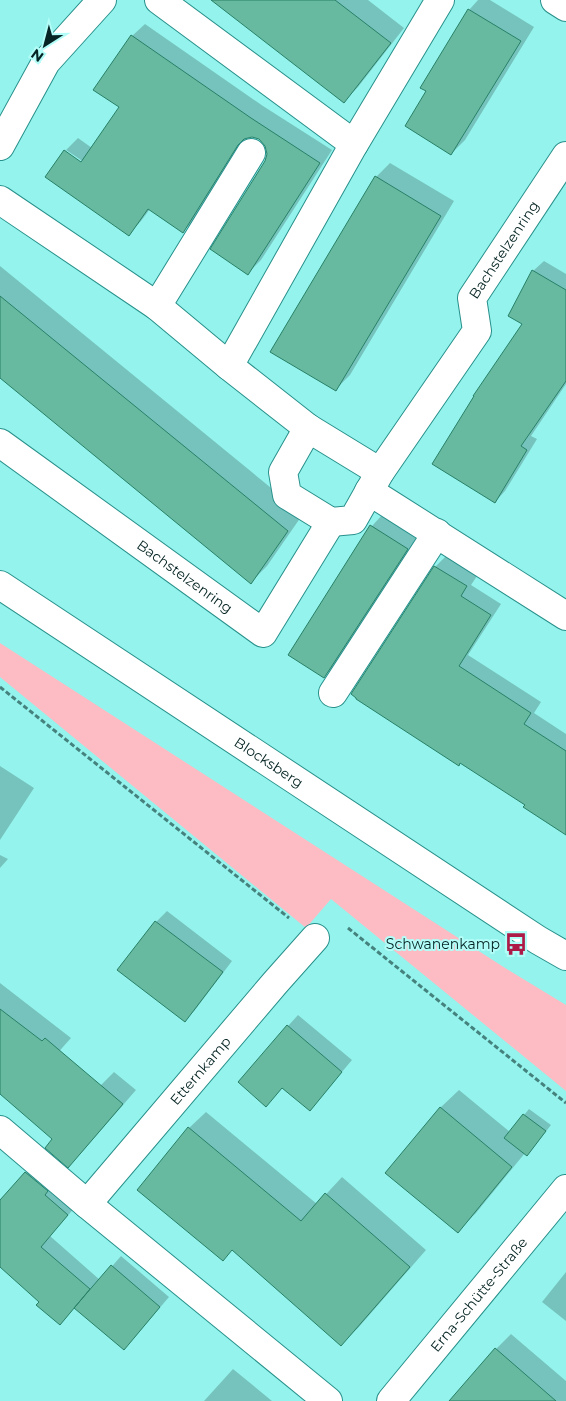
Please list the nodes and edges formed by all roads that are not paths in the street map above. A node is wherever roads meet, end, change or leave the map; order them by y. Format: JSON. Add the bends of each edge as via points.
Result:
{"nodes":[{"id":1,"x":102,"y":0,"type":"edge"},
{"id":2,"x":158,"y":0,"type":"edge"},
{"id":3,"x":440,"y":0,"type":"edge"},
{"id":4,"x":555,"y":0,"type":"edge"},
{"id":5,"x":566,"y":7,"type":"edge"},
{"id":6,"x":354,"y":144,"type":"junction"},
{"id":7,"x":0,"y":146,"type":"edge"},
{"id":8,"x":251,"y":153,"type":"dead end"},
{"id":9,"x":566,"y":156,"type":"edge"},
{"id":10,"x":0,"y":200,"type":"edge"},
{"id":11,"x":157,"y":306,"type":"junction"},
{"id":12,"x":229,"y":366,"type":"junction"},
{"id":13,"x":308,"y":428,"type":"junction"},
{"id":14,"x":0,"y":443,"type":"edge"},
{"id":15,"x":374,"y":481,"type":"junction"},
{"id":16,"x":331,"y":522,"type":"junction"},
{"id":17,"x":436,"y":533,"type":"junction"},
{"id":18,"x":0,"y":585,"type":"edge"},
{"id":19,"x":566,"y":616,"type":"edge"},
{"id":20,"x":333,"y":693,"type":"dead end"},
{"id":21,"x":315,"y":938,"type":"road end"},
{"id":22,"x":538,"y":940,"type":"junction"},
{"id":23,"x":566,"y":956,"type":"edge"},
{"id":24,"x":566,"y":969,"type":"edge"},
{"id":25,"x":0,"y":1130,"type":"edge"},
{"id":26,"x":566,"y":1188,"type":"edge"},
{"id":27,"x":87,"y":1204,"type":"junction"},
{"id":28,"x":328,"y":1401,"type":"edge"},
{"id":29,"x":391,"y":1401,"type":"edge"}],
"edges":[{"from":1,"to":7,"type":"street","via":[[46,62]]},
{"from":2,"to":6,"type":"street"},
{"from":3,"to":6,"type":"street"},
{"from":4,"to":5,"type":"street"},
{"from":6,"to":12,"type":"street"},
{"from":8,"to":11,"type":"street"},
{"from":9,"to":15,"type":"street","name":"Bachstelzenring","via":[[472,298],[477,331]]},
{"from":10,"to":11,"type":"street"},
{"from":11,"to":12,"type":"street"},
{"from":12,"to":13,"type":"street"},
{"from":13,"to":15,"type":"street"},
{"from":13,"to":16,"type":"street","via":[[283,472],[287,494]]},
{"from":14,"to":16,"type":"street","name":"Bachstelzenring","via":[[263,633]]},
{"from":15,"to":16,"type":"street","name":"Bachstelzenring","via":[[353,520]]},
{"from":15,"to":17,"type":"street"},
{"from":17,"to":19,"type":"street"},
{"from":17,"to":20,"type":"street"},
{"from":18,"to":22,"type":"street","name":"Blocksberg"},
{"from":21,"to":27,"type":"street","name":"Etternkamp"},
{"from":22,"to":23,"type":"street","name":"Blocksberg"},
{"from":22,"to":24,"type":"street","name":"Blocksberg"},
{"from":25,"to":27,"type":"street"},
{"from":26,"to":29,"type":"street","name":"Erna-Schütte-Straße"},
{"from":27,"to":28,"type":"street"}]}
